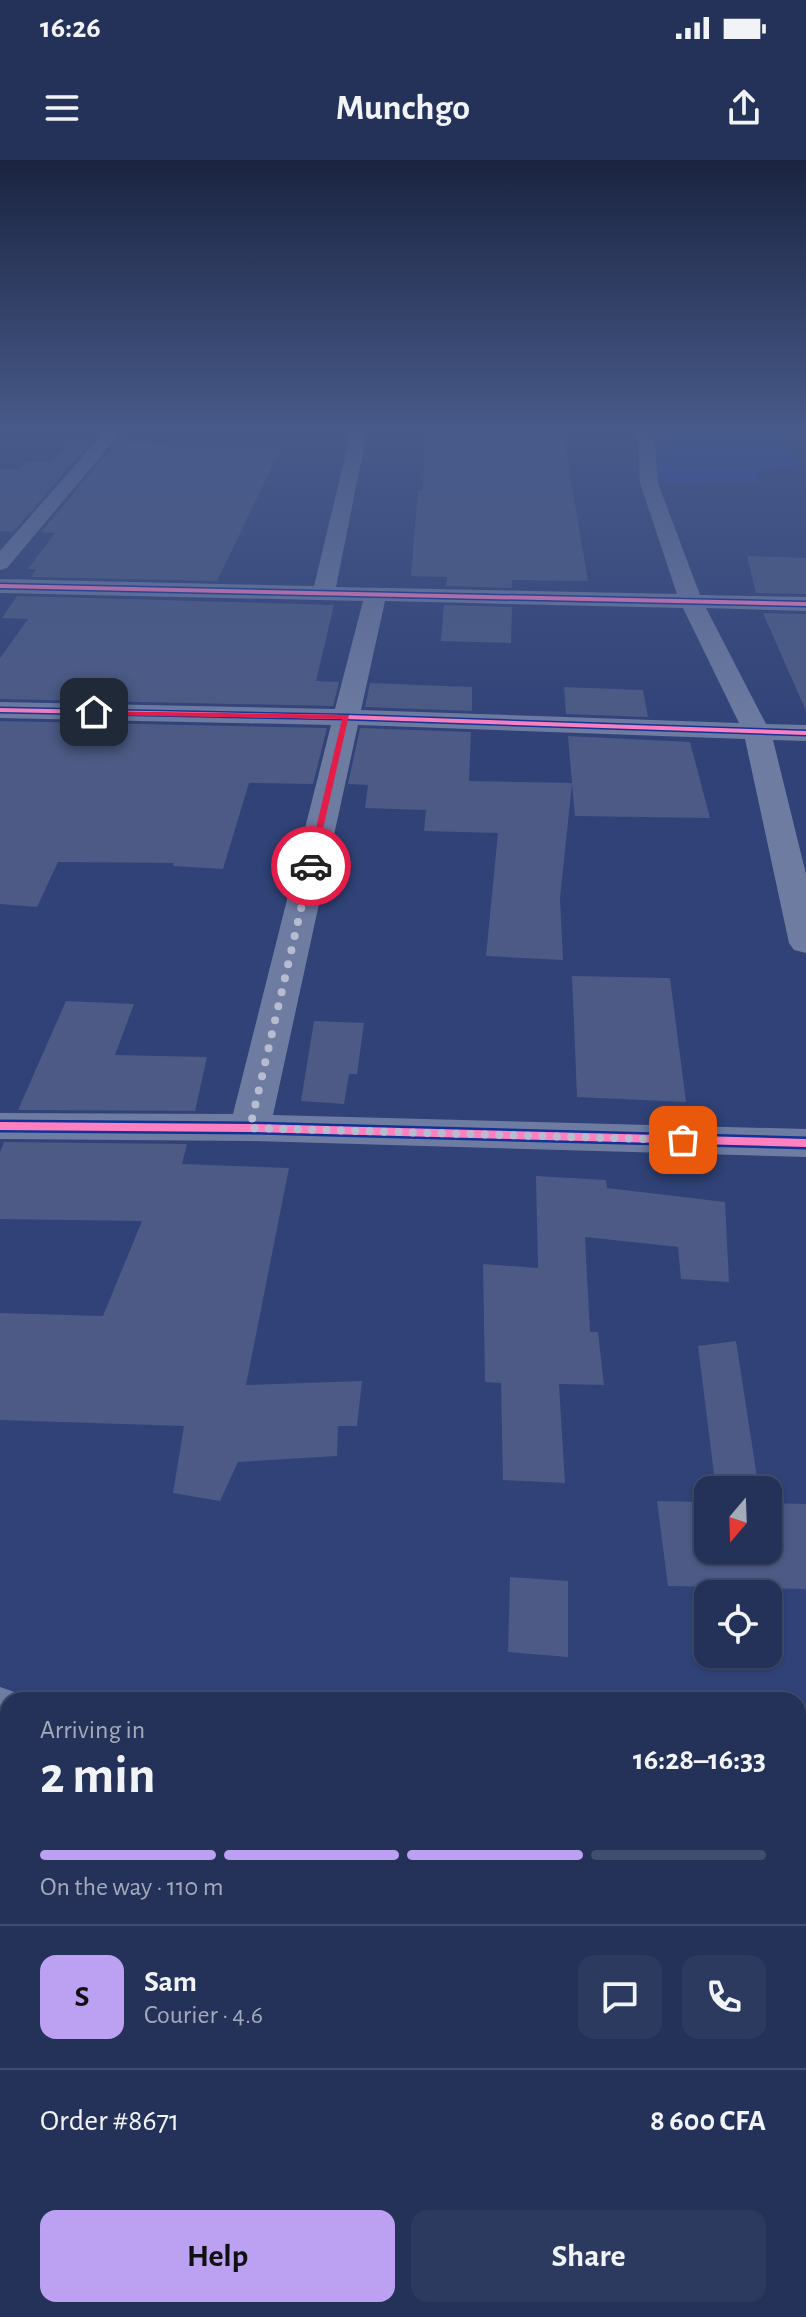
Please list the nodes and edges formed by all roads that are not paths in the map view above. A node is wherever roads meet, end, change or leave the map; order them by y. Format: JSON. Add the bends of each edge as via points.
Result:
{"nodes":[{"id":1,"x":27,"y":533,"type":"edge"},
{"id":2,"x":337,"y":533,"type":"edge"},
{"id":3,"x":667,"y":533,"type":"edge"},
{"id":4,"x":0,"y":564,"type":"edge"},
{"id":5,"x":0,"y":586,"type":"edge"},
{"id":6,"x":324,"y":593,"type":"junction"},
{"id":7,"x":375,"y":596,"type":"junction"},
{"id":8,"x":691,"y":602,"type":"junction"},
{"id":9,"x":806,"y":604,"type":"edge"},
{"id":10,"x":0,"y":710,"type":"edge"},
{"id":11,"x":346,"y":717,"type":"junction"},
{"id":12,"x":757,"y":731,"type":"junction"},
{"id":13,"x":806,"y":733,"type":"edge"},
{"id":14,"x":806,"y":943,"type":"edge"},
{"id":15,"x":0,"y":1126,"type":"edge"},
{"id":16,"x":250,"y":1128,"type":"junction"},
{"id":17,"x":806,"y":1143,"type":"edge"}],
"edges":[{"from":1,"to":4,"type":"street"},
{"from":2,"to":6,"type":"street"},
{"from":3,"to":8,"type":"street"},
{"from":5,"to":6,"type":"street"},
{"from":6,"to":7,"type":"street"},
{"from":7,"to":8,"type":"street"},
{"from":7,"to":11,"type":"street"},
{"from":8,"to":9,"type":"street"},
{"from":8,"to":12,"type":"street"},
{"from":10,"to":11,"type":"street"},
{"from":11,"to":12,"type":"street"},
{"from":11,"to":16,"type":"street"},
{"from":12,"to":13,"type":"street"},
{"from":12,"to":14,"type":"street"},
{"from":15,"to":16,"type":"street"},
{"from":16,"to":17,"type":"street"}]}
